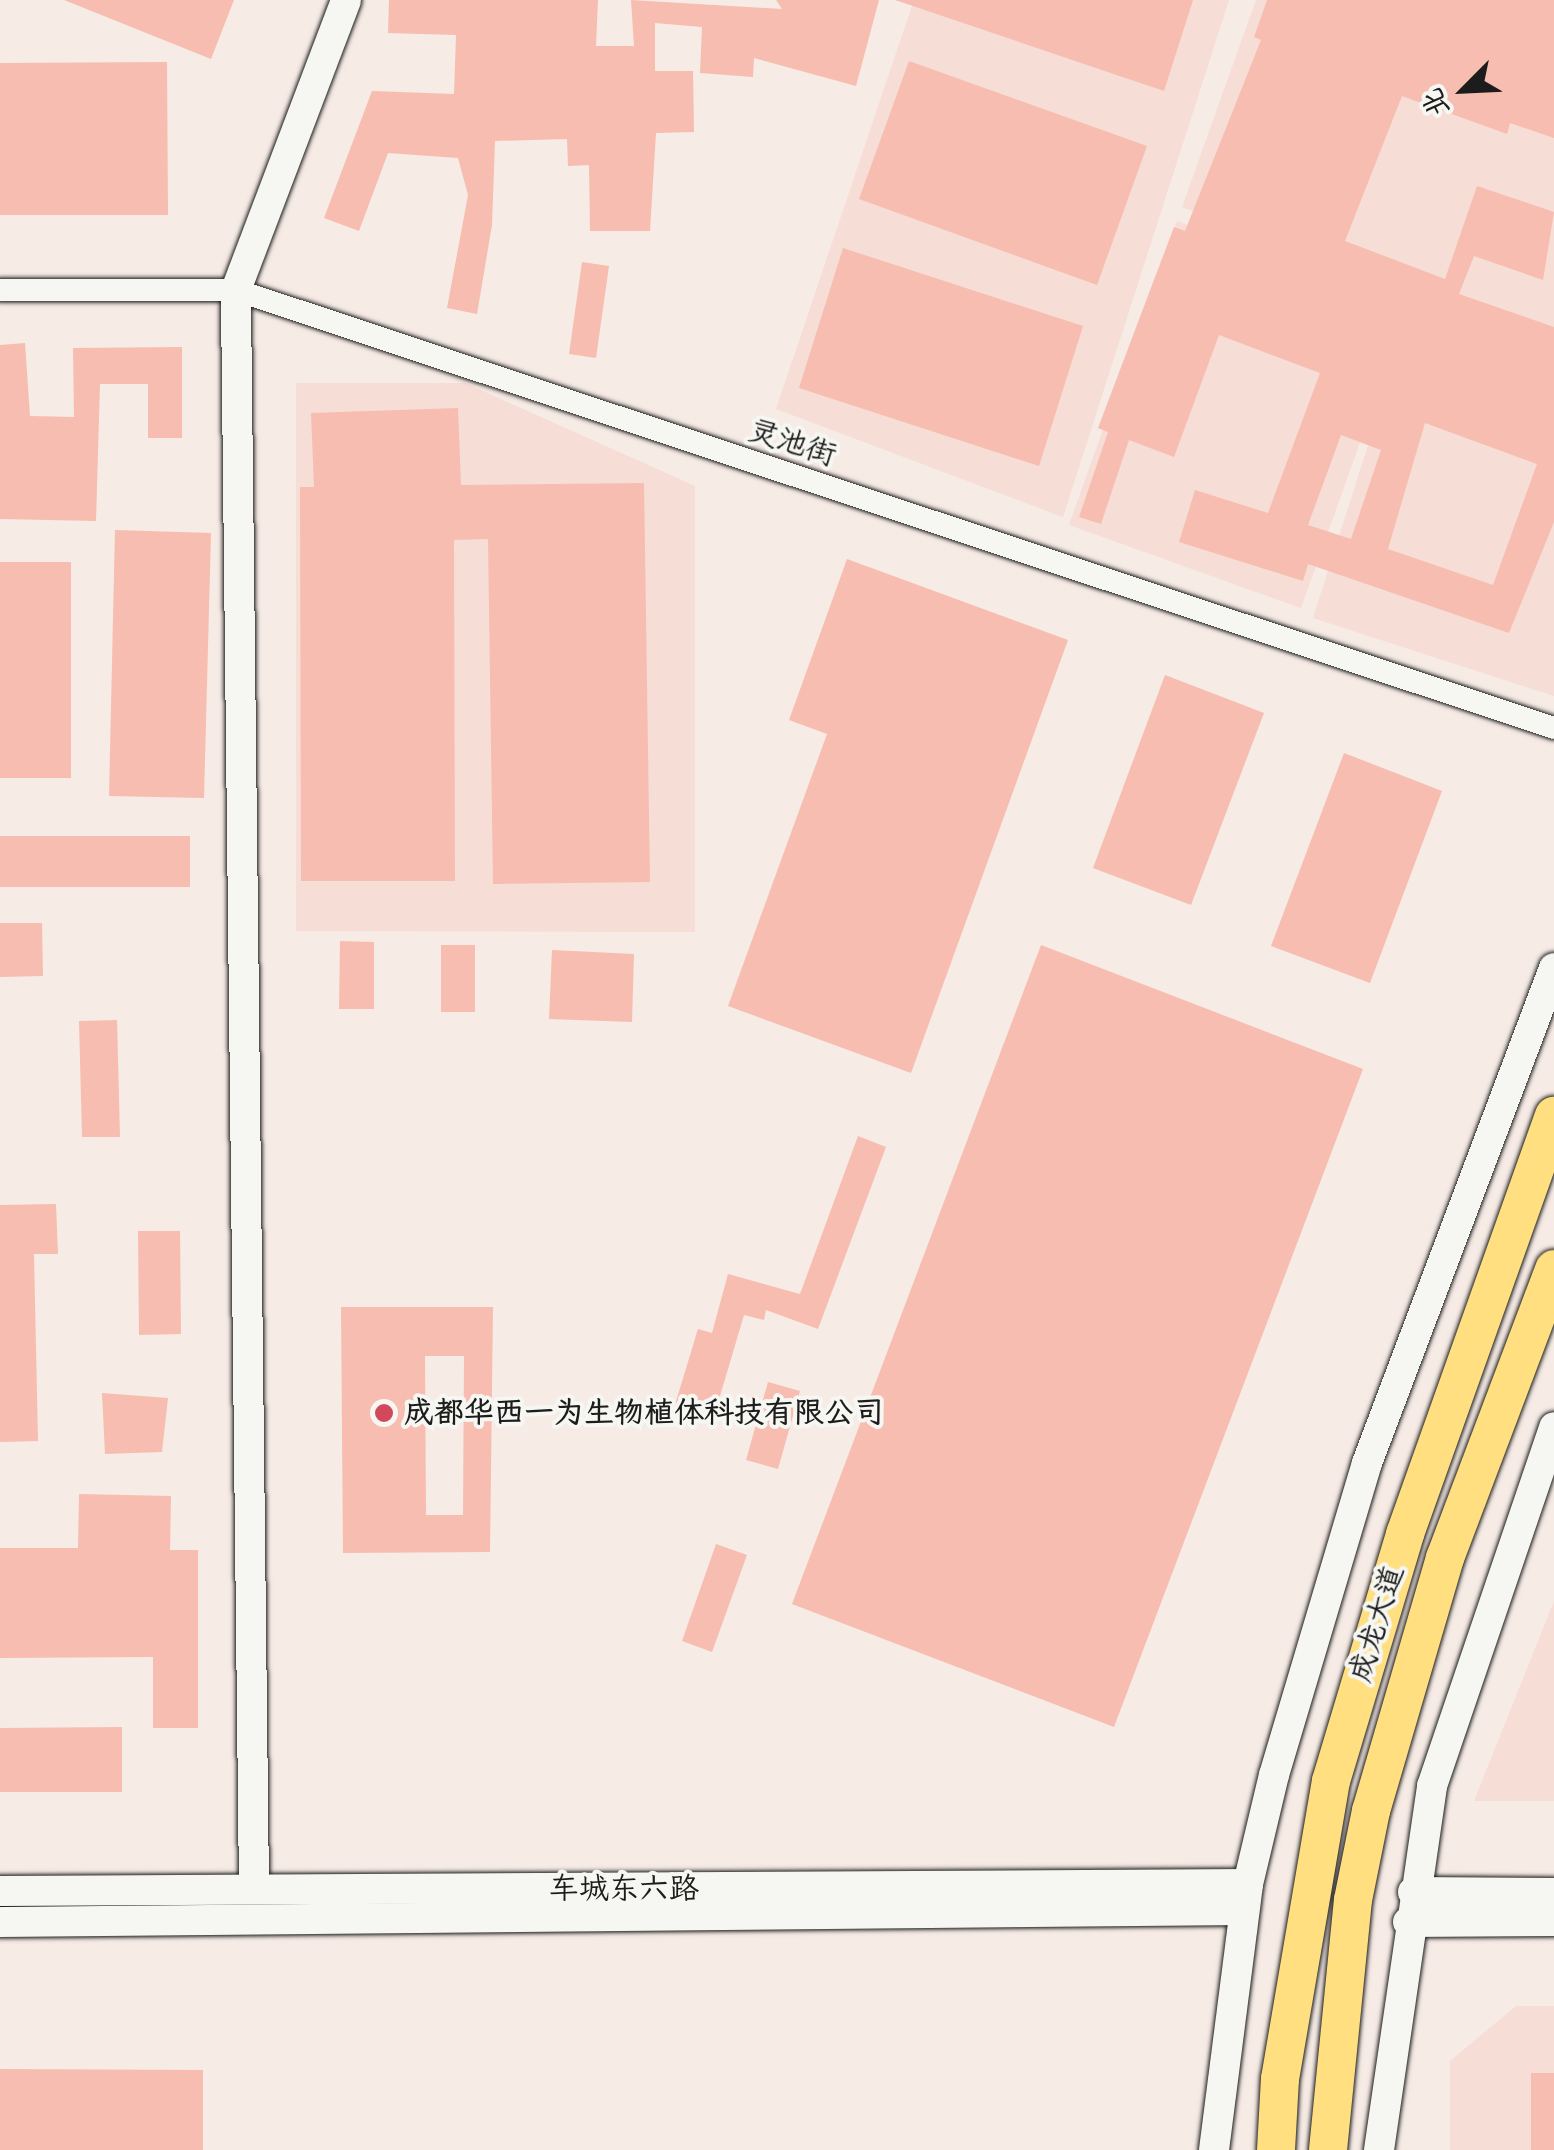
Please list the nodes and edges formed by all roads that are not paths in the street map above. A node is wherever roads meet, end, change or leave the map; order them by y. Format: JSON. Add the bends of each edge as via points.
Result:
{"nodes":[{"id":1,"x":346,"y":0,"type":"edge"},
{"id":2,"x":0,"y":290,"type":"edge"},
{"id":3,"x":236,"y":290,"type":"junction"},
{"id":4,"x":1554,"y":728,"type":"edge"},
{"id":5,"x":1554,"y":968,"type":"edge"},
{"id":6,"x":1554,"y":1116,"type":"edge"},
{"id":7,"x":1554,"y":1269,"type":"edge"},
{"id":8,"x":1554,"y":1426,"type":"edge"},
{"id":9,"x":254,"y":1888,"type":"junction"},
{"id":10,"x":0,"y":1891,"type":"edge"},
{"id":11,"x":1413,"y":1892,"type":"junction"},
{"id":12,"x":1554,"y":1892,"type":"edge"},
{"id":13,"x":1246,"y":1897,"type":"junction"},
{"id":14,"x":1554,"y":1921,"type":"edge"},
{"id":15,"x":0,"y":1922,"type":"edge"},
{"id":16,"x":1408,"y":1922,"type":"junction"},
{"id":17,"x":1214,"y":2150,"type":"edge"},
{"id":18,"x":1276,"y":2150,"type":"edge"},
{"id":19,"x":1328,"y":2150,"type":"edge"},
{"id":20,"x":1379,"y":2150,"type":"edge"}],
"edges":[{"from":1,"to":3,"type":"street"},
{"from":2,"to":3,"type":"street","name":"灵池街"},
{"from":3,"to":4,"type":"street","name":"灵池街"},
{"from":3,"to":9,"type":"street"},
{"from":5,"to":13,"type":"street","via":[[1366,1463]]},
{"from":6,"to":18,"type":"highway","name":"成龙大道","via":[[1405,1534],[1331,1781],[1280,2079]]},
{"from":7,"to":19,"type":"highway","name":"成龙大道","via":[[1444,1558],[1371,1811],[1352,1900]]},
{"from":8,"to":11,"type":"street","via":[[1432,1786]]},
{"from":9,"to":10,"type":"street","name":"车城东六路"},
{"from":9,"to":13,"type":"street","name":"车城东六路"},
{"from":11,"to":12,"type":"street"},
{"from":11,"to":16,"type":"street"},
{"from":13,"to":15,"type":"street","name":"车城东六路"},
{"from":13,"to":17,"type":"street"},
{"from":14,"to":16,"type":"street"},
{"from":16,"to":20,"type":"street"}]}
